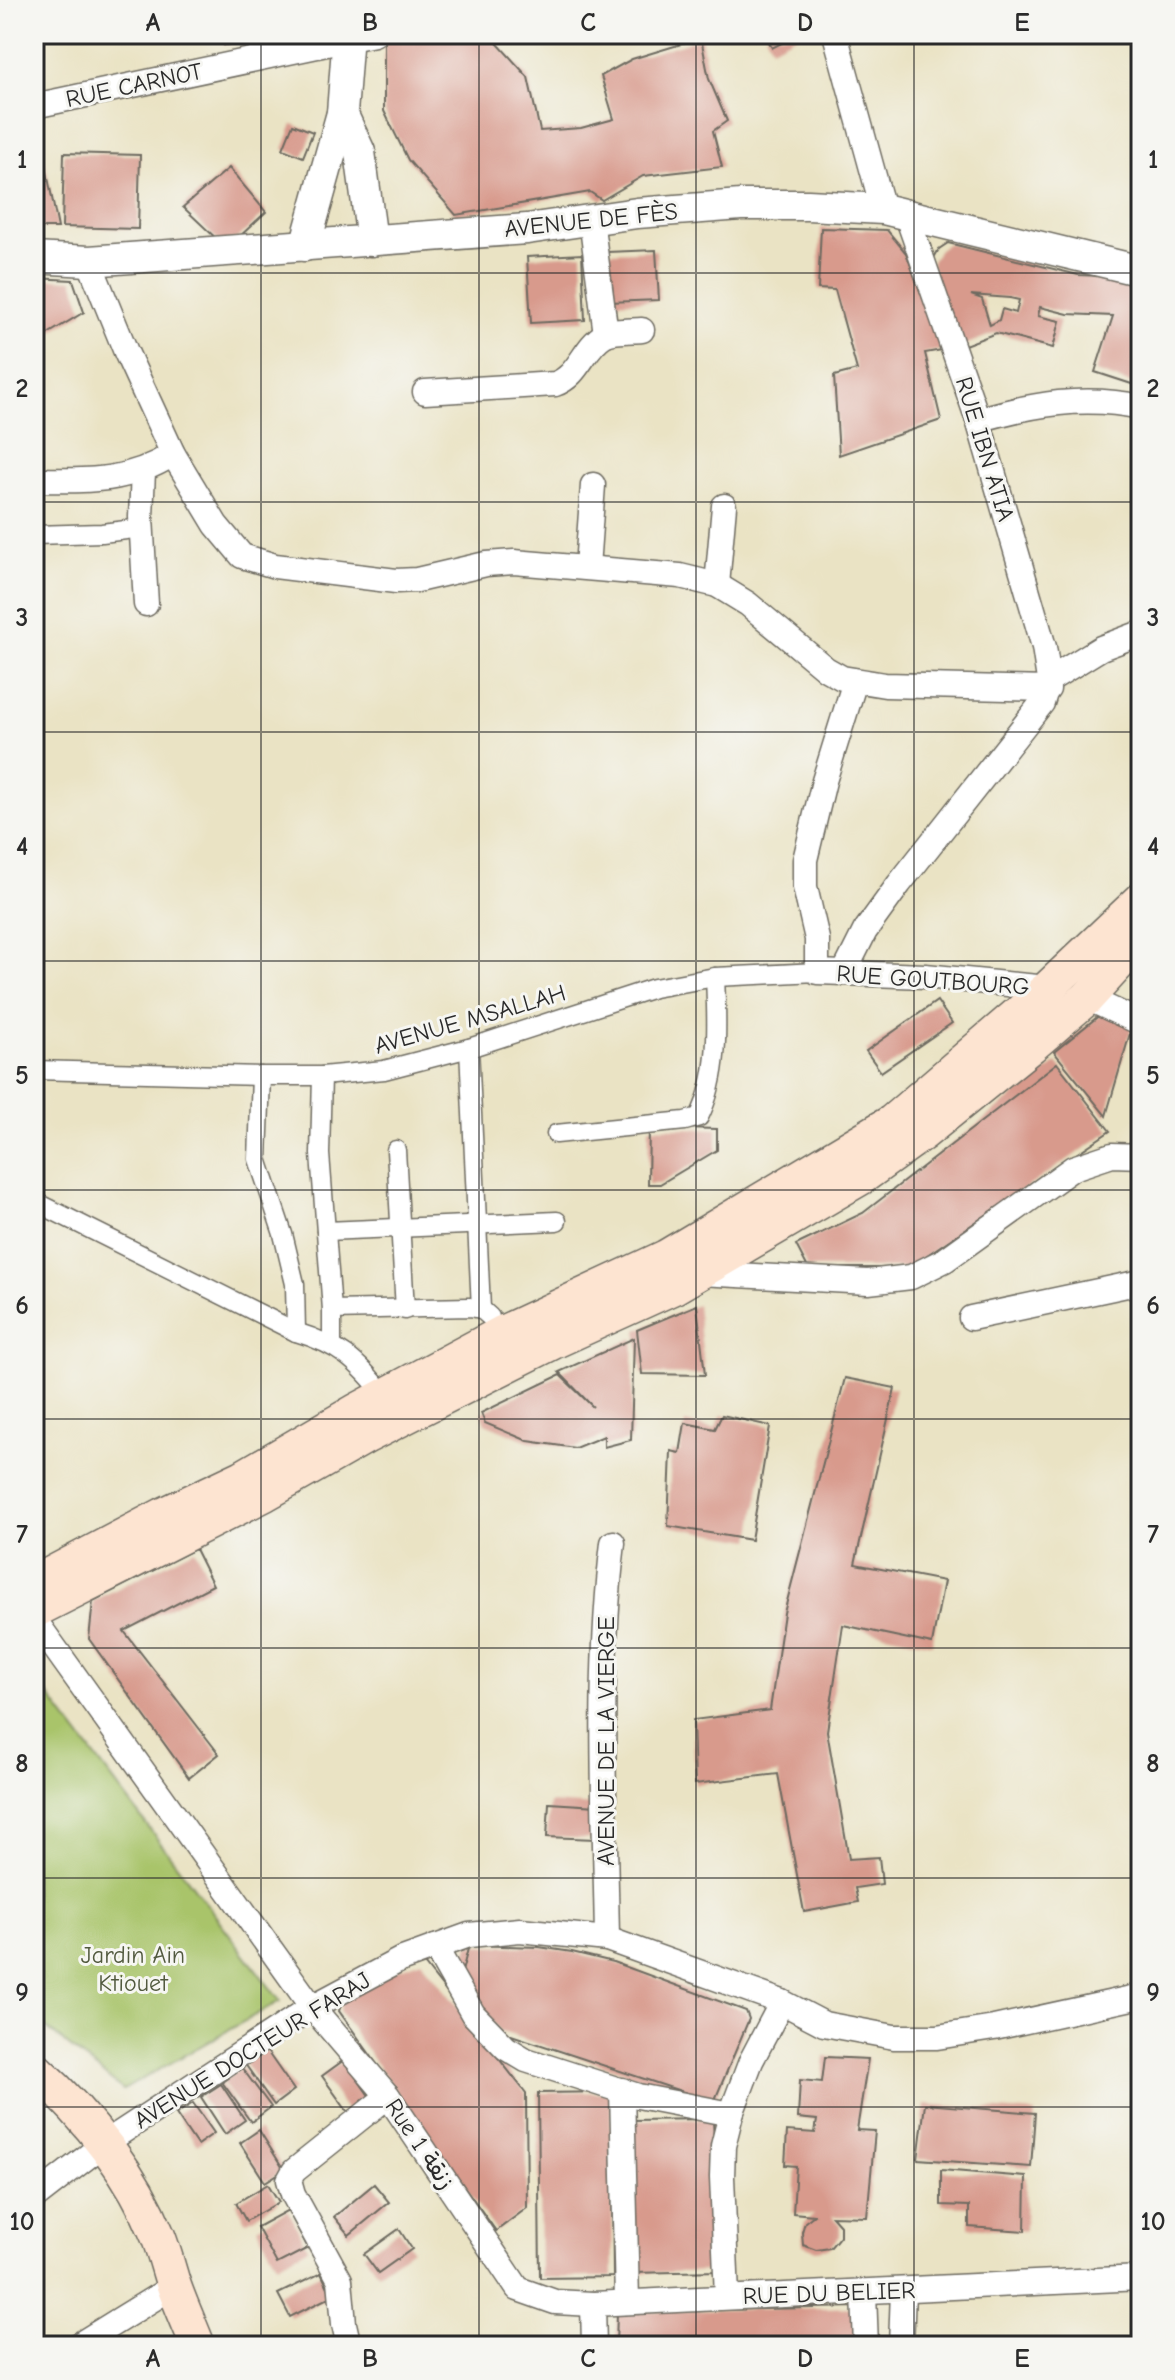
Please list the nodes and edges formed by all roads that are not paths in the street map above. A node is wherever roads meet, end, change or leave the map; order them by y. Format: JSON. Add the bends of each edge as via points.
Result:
{"nodes":[{"id":1,"x":835,"y":34,"type":"edge"},
{"id":2,"x":357,"y":35,"type":"edge"},
{"id":3,"x":34,"y":106,"type":"edge"},
{"id":4,"x":342,"y":113,"type":"junction"},
{"id":5,"x":894,"y":211,"type":"junction"},
{"id":6,"x":591,"y":219,"type":"junction"},
{"id":7,"x":372,"y":241,"type":"junction"},
{"id":8,"x":305,"y":246,"type":"junction"},
{"id":9,"x":34,"y":258,"type":"edge"},
{"id":10,"x":89,"y":261,"type":"junction"},
{"id":11,"x":1141,"y":271,"type":"edge"},
{"id":12,"x":642,"y":330,"type":"dead end"},
{"id":13,"x":606,"y":334,"type":"junction"},
{"id":14,"x":425,"y":392,"type":"dead end"},
{"id":15,"x":1141,"y":407,"type":"edge"},
{"id":16,"x":978,"y":420,"type":"junction"},
{"id":17,"x":173,"y":454,"type":"junction"},
{"id":18,"x":143,"y":471,"type":"junction"},
{"id":19,"x":34,"y":480,"type":"edge"},
{"id":20,"x":593,"y":485,"type":"dead end"},
{"id":21,"x":724,"y":506,"type":"dead end"},
{"id":22,"x":142,"y":528,"type":"junction"},
{"id":23,"x":34,"y":535,"type":"edge"},
{"id":24,"x":587,"y":567,"type":"junction"},
{"id":25,"x":717,"y":585,"type":"junction"},
{"id":26,"x":146,"y":604,"type":"dead end"},
{"id":27,"x":1141,"y":633,"type":"edge"},
{"id":28,"x":855,"y":681,"type":"junction"},
{"id":29,"x":1048,"y":685,"type":"junction"},
{"id":30,"x":1141,"y":900,"type":"edge"},
{"id":31,"x":1141,"y":939,"type":"edge"},
{"id":32,"x":817,"y":972,"type":"junction"},
{"id":33,"x":844,"y":973,"type":"junction"},
{"id":34,"x":715,"y":977,"type":"junction"},
{"id":35,"x":1048,"y":988,"type":"junction"},
{"id":36,"x":1087,"y":998,"type":"junction"},
{"id":37,"x":1141,"y":1023,"type":"edge"},
{"id":38,"x":469,"y":1048,"type":"junction"},
{"id":39,"x":34,"y":1070,"type":"edge"},
{"id":40,"x":261,"y":1076,"type":"junction"},
{"id":41,"x":322,"y":1076,"type":"junction"},
{"id":42,"x":556,"y":1134,"type":"dead end"},
{"id":43,"x":396,"y":1150,"type":"dead end"},
{"id":44,"x":1141,"y":1156,"type":"edge"},
{"id":45,"x":34,"y":1201,"type":"edge"},
{"id":46,"x":557,"y":1221,"type":"dead end"},
{"id":47,"x":477,"y":1223,"type":"junction"},
{"id":48,"x":401,"y":1227,"type":"junction"},
{"id":49,"x":326,"y":1231,"type":"junction"},
{"id":50,"x":700,"y":1273,"type":"junction"},
{"id":51,"x":1141,"y":1282,"type":"edge"},
{"id":52,"x":332,"y":1310,"type":"junction"},
{"id":53,"x":405,"y":1310,"type":"junction"},
{"id":54,"x":971,"y":1318,"type":"dead end"},
{"id":55,"x":491,"y":1321,"type":"junction"},
{"id":56,"x":296,"y":1332,"type":"junction"},
{"id":57,"x":332,"y":1344,"type":"junction"},
{"id":58,"x":385,"y":1396,"type":"junction"},
{"id":59,"x":613,"y":1543,"type":"dead end"},
{"id":60,"x":34,"y":1583,"type":"edge"},
{"id":61,"x":34,"y":1611,"type":"edge"},
{"id":62,"x":34,"y":1619,"type":"edge"},
{"id":63,"x":607,"y":1939,"type":"junction"},
{"id":64,"x":435,"y":1947,"type":"junction"},
{"id":65,"x":1141,"y":1996,"type":"edge"},
{"id":66,"x":782,"y":2002,"type":"junction"},
{"id":67,"x":312,"y":2007,"type":"junction"},
{"id":68,"x":34,"y":2068,"type":"edge"},
{"id":69,"x":622,"y":2090,"type":"junction"},
{"id":70,"x":388,"y":2096,"type":"junction"},
{"id":71,"x":731,"y":2114,"type":"junction"},
{"id":72,"x":105,"y":2143,"type":"junction"},
{"id":73,"x":34,"y":2198,"type":"edge"},
{"id":74,"x":1141,"y":2278,"type":"edge"},
{"id":75,"x":174,"y":2286,"type":"junction"},
{"id":76,"x":518,"y":2289,"type":"joint"},
{"id":77,"x":903,"y":2290,"type":"junction"},
{"id":78,"x":864,"y":2293,"type":"junction"},
{"id":79,"x":727,"y":2297,"type":"junction"},
{"id":80,"x":627,"y":2301,"type":"junction"},
{"id":81,"x":593,"y":2304,"type":"junction"},
{"id":82,"x":77,"y":2346,"type":"edge"},
{"id":83,"x":198,"y":2346,"type":"edge"},
{"id":84,"x":349,"y":2346,"type":"edge"},
{"id":85,"x":594,"y":2346,"type":"edge"},
{"id":86,"x":866,"y":2346,"type":"edge"},
{"id":87,"x":901,"y":2346,"type":"edge"}],
"edges":[{"from":1,"to":5,"type":"street","name":"RUE IBN ATIA"},
{"from":2,"to":3,"type":"street","name":"RUE CARNOT"},
{"from":2,"to":4,"type":"street"},
{"from":4,"to":7,"type":"street","via":[[360,152]]},
{"from":4,"to":8,"type":"street"},
{"from":5,"to":6,"type":"street","name":"AVENUE DE FÈS","via":[[741,205]]},
{"from":5,"to":11,"type":"street","name":"AVENUE DE FÈS"},
{"from":5,"to":16,"type":"street","name":"RUE IBN ATIA"},
{"from":6,"to":7,"type":"street","name":"AVENUE DE FÈS"},
{"from":6,"to":13,"type":"street"},
{"from":7,"to":8,"type":"street","name":"AVENUE DE FÈS"},
{"from":8,"to":10,"type":"street","name":"AVENUE DE FÈS"},
{"from":9,"to":10,"type":"street","name":"AVENUE DE FÈS"},
{"from":10,"to":17,"type":"street"},
{"from":12,"to":13,"type":"street"},
{"from":13,"to":14,"type":"street","via":[[567,378],[555,384]]},
{"from":15,"to":16,"type":"street","via":[[1063,401]]},
{"from":16,"to":29,"type":"street","name":"RUE IBN ATIA","via":[[1044,647]]},
{"from":17,"to":18,"type":"street"},
{"from":17,"to":24,"type":"street","via":[[216,525],[242,556],[275,566],[396,581],[486,564]]},
{"from":18,"to":19,"type":"street","via":[[113,478]]},
{"from":18,"to":22,"type":"street"},
{"from":20,"to":24,"type":"street"},
{"from":21,"to":25,"type":"street"},
{"from":22,"to":23,"type":"street"},
{"from":22,"to":26,"type":"street"},
{"from":24,"to":25,"type":"street"},
{"from":25,"to":28,"type":"street","via":[[826,669]]},
{"from":27,"to":29,"type":"street","via":[[1101,648]]},
{"from":28,"to":29,"type":"street"},
{"from":28,"to":32,"type":"street","via":[[805,860]]},
{"from":29,"to":33,"type":"street","via":[[1039,708],[865,931]]},
{"from":30,"to":35,"type":"main road"},
{"from":31,"to":36,"type":"main road"},
{"from":32,"to":33,"type":"street","name":"RUE GOUTBOURG"},
{"from":32,"to":34,"type":"street","name":"AVENUE MSALLAH"},
{"from":33,"to":35,"type":"street","name":"RUE GOUTBOURG"},
{"from":34,"to":38,"type":"street","name":"AVENUE MSALLAH","via":[[654,988]]},
{"from":34,"to":42,"type":"street","via":[[716,1042],[699,1117]]},
{"from":35,"to":55,"type":"main road","via":[[892,1122],[666,1257]]},
{"from":36,"to":37,"type":"street"},
{"from":36,"to":50,"type":"main road","via":[[862,1177]]},
{"from":38,"to":41,"type":"street","name":"AVENUE MSALLAH","via":[[384,1070]]},
{"from":38,"to":47,"type":"street"},
{"from":39,"to":40,"type":"street","name":"AVENUE MSALLAH"},
{"from":40,"to":41,"type":"street","name":"AVENUE MSALLAH"},
{"from":40,"to":56,"type":"street","via":[[258,1159],[295,1284]]},
{"from":41,"to":49,"type":"street","via":[[320,1154]]},
{"from":43,"to":48,"type":"street"},
{"from":44,"to":50,"type":"street","via":[[1112,1155],[1073,1168],[945,1260],[911,1277],[868,1282]]},
{"from":45,"to":56,"type":"street"},
{"from":46,"to":47,"type":"street"},
{"from":47,"to":48,"type":"street"},
{"from":47,"to":55,"type":"street"},
{"from":48,"to":49,"type":"street"},
{"from":48,"to":53,"type":"street"},
{"from":49,"to":52,"type":"street"},
{"from":50,"to":61,"type":"main road","via":[[380,1429]]},
{"from":51,"to":54,"type":"street"},
{"from":52,"to":53,"type":"street"},
{"from":52,"to":57,"type":"street"},
{"from":53,"to":55,"type":"street"},
{"from":55,"to":58,"type":"main road"},
{"from":56,"to":57,"type":"street"},
{"from":57,"to":58,"type":"street","via":[[363,1367]]},
{"from":58,"to":60,"type":"main road","via":[[243,1477]]},
{"from":59,"to":63,"type":"street","name":"AVENUE DE LA VIERGE","via":[[603,1649]]},
{"from":62,"to":67,"type":"street","name":"Rue 1 زنقة"},
{"from":63,"to":64,"type":"street","name":"AVENUE DOCTEUR FARAJ","via":[[520,1930],[469,1935]]},
{"from":63,"to":66,"type":"street","name":"AVENUE DOCTEUR FARAJ"},
{"from":64,"to":67,"type":"street","name":"AVENUE DOCTEUR FARAJ"},
{"from":64,"to":69,"type":"street","via":[[473,2014],[506,2048],[526,2060]]},
{"from":65,"to":66,"type":"street","name":"AVENUE DOCTEUR FARAJ","via":[[937,2037],[894,2037],[835,2027]]},
{"from":66,"to":71,"type":"street"},
{"from":67,"to":70,"type":"street","name":"Rue 1 زنقة"},
{"from":67,"to":72,"type":"street","name":"AVENUE DOCTEUR FARAJ"},
{"from":68,"to":72,"type":"main road"},
{"from":69,"to":71,"type":"street"},
{"from":69,"to":80,"type":"street"},
{"from":70,"to":76,"type":"street","name":"Rue 1 زنقة"},
{"from":70,"to":84,"type":"street","via":[[289,2180],[340,2280]]},
{"from":71,"to":79,"type":"street","via":[[722,2177]]},
{"from":72,"to":73,"type":"street","name":"AVENUE DOCTEUR FARAJ"},
{"from":72,"to":75,"type":"main road","via":[[158,2236]]},
{"from":74,"to":77,"type":"street","name":"RUE DU BELIER"},
{"from":75,"to":82,"type":"street"},
{"from":75,"to":83,"type":"main road"},
{"from":76,"to":81,"type":"street","name":"RUE DU BELIER","via":[[555,2302]]},
{"from":77,"to":78,"type":"street","name":"RUE DU BELIER"},
{"from":77,"to":87,"type":"street"},
{"from":78,"to":79,"type":"street","name":"RUE DU BELIER"},
{"from":78,"to":86,"type":"street"},
{"from":79,"to":80,"type":"street","name":"RUE DU BELIER"},
{"from":80,"to":81,"type":"street","name":"RUE DU BELIER"},
{"from":81,"to":85,"type":"street"}]}
